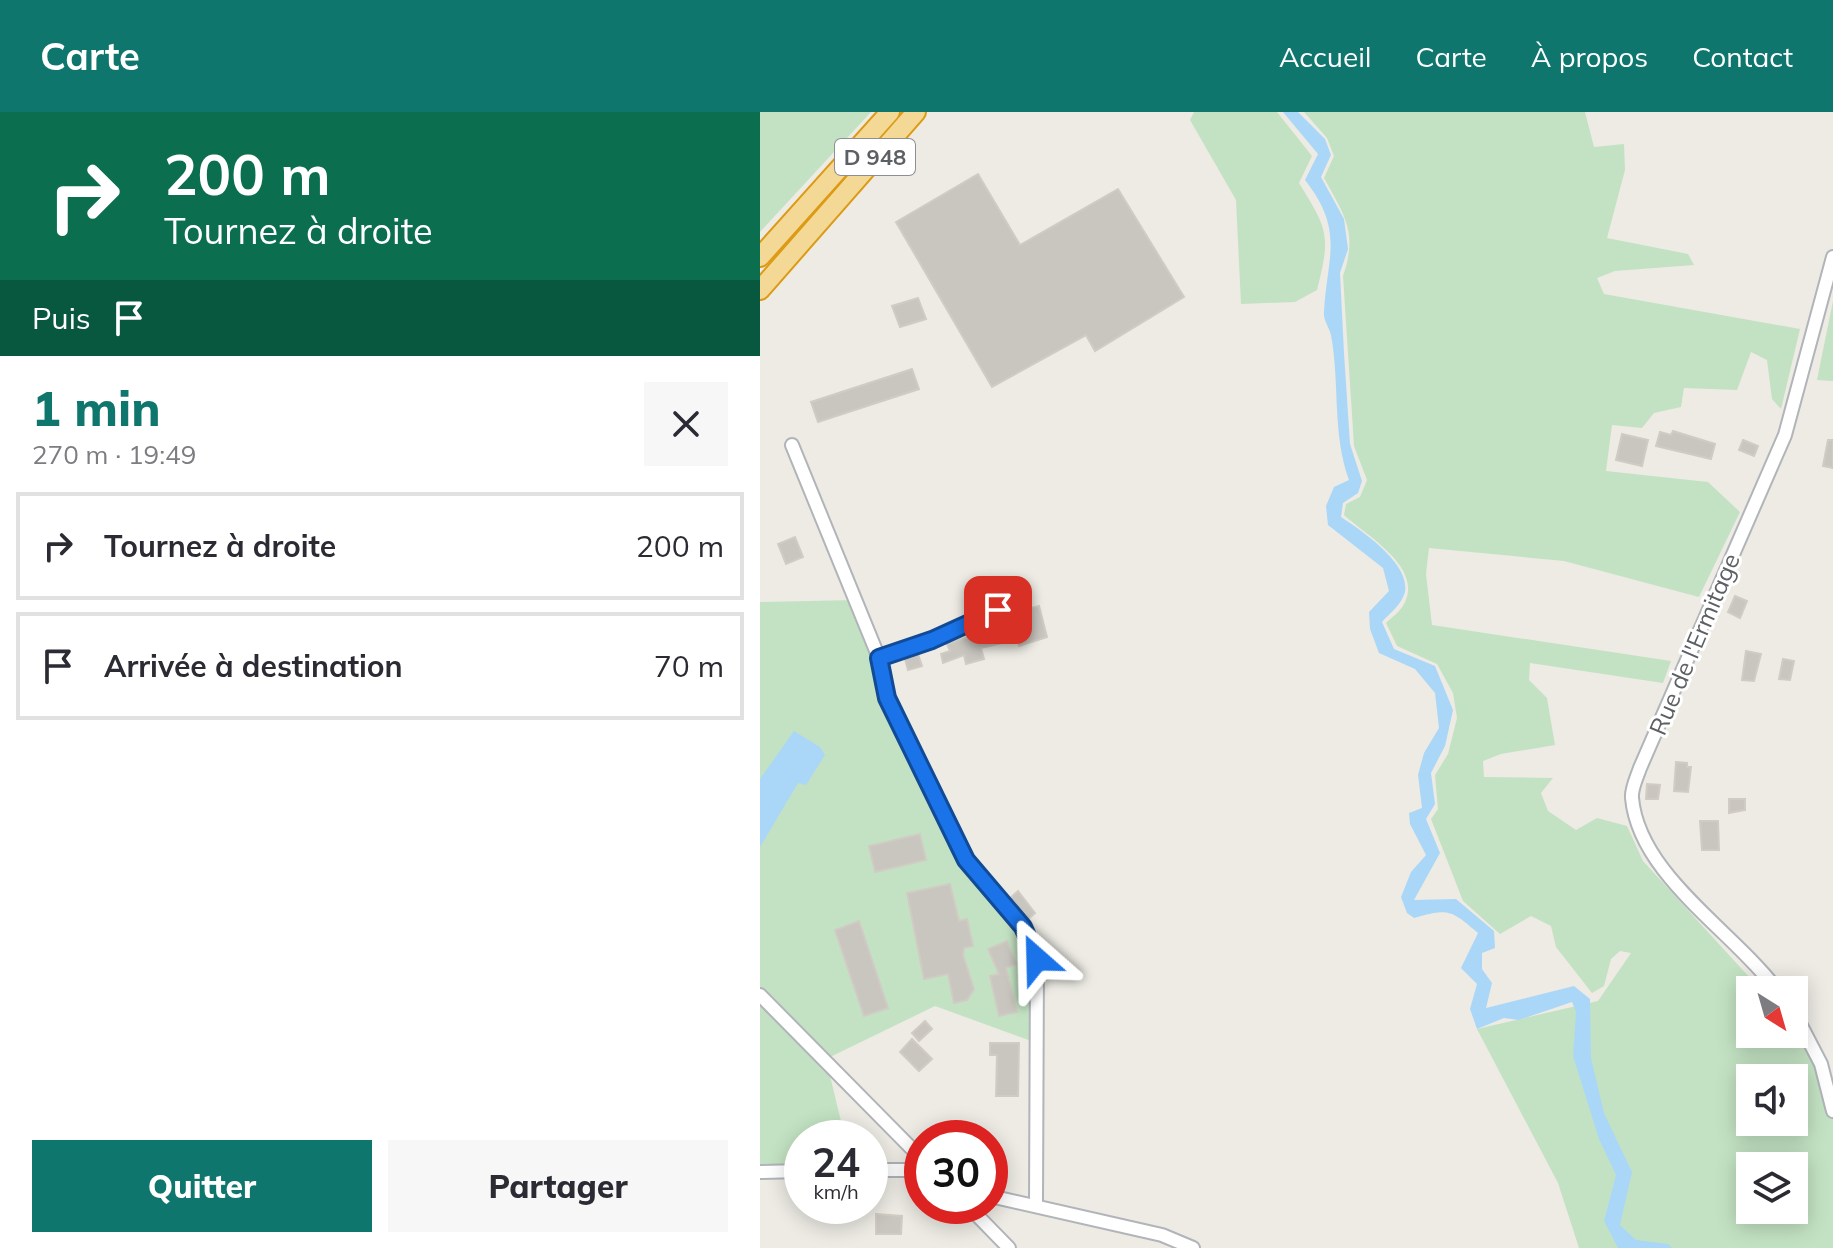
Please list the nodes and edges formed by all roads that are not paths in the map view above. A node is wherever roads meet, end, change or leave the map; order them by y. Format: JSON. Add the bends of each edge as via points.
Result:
{"nodes":[{"id":1,"x":890,"y":112,"type":"edge"},
{"id":2,"x":916,"y":112,"type":"edge"},
{"id":3,"x":760,"y":257,"type":"edge"},
{"id":4,"x":1833,"y":257,"type":"edge"},
{"id":5,"x":760,"y":290,"type":"edge"},
{"id":6,"x":792,"y":445,"type":"dead end"},
{"id":7,"x":998,"y":610,"type":"dead end"},
{"id":8,"x":879,"y":658,"type":"junction"},
{"id":9,"x":1764,"y":976,"type":"edge"},
{"id":10,"x":760,"y":995,"type":"edge"},
{"id":11,"x":1808,"y":1039,"type":"edge"},
{"id":12,"x":1833,"y":1111,"type":"edge"},
{"id":13,"x":904,"y":1141,"type":"edge"},
{"id":14,"x":784,"y":1171,"type":"edge"},
{"id":15,"x":760,"y":1172,"type":"edge"},
{"id":16,"x":1008,"y":1200,"type":"edge"},
{"id":17,"x":1036,"y":1205,"type":"junction"},
{"id":18,"x":986,"y":1224,"type":"edge"},
{"id":19,"x":1009,"y":1248,"type":"edge"},
{"id":20,"x":1193,"y":1248,"type":"edge"}],
"edges":[{"from":1,"to":3,"type":"highway","number":"D 948"},
{"from":2,"to":5,"type":"highway","number":"D 948"},
{"from":4,"to":9,"type":"street","name":"Rue de l'Ermitage","via":[[1785,435],[1631,795],[1642,836],[1664,872]]},
{"from":6,"to":8,"type":"street"},
{"from":7,"to":8,"type":"street"},
{"from":8,"to":17,"type":"street","via":[[887,698],[966,860],[1023,927],[1037,959]]},
{"from":10,"to":13,"type":"street"},
{"from":11,"to":12,"type":"street","via":[[1821,1064]]},
{"from":14,"to":15,"type":"street"},
{"from":16,"to":17,"type":"street"},
{"from":17,"to":20,"type":"street","via":[[1162,1235]]},
{"from":18,"to":19,"type":"street"}]}
